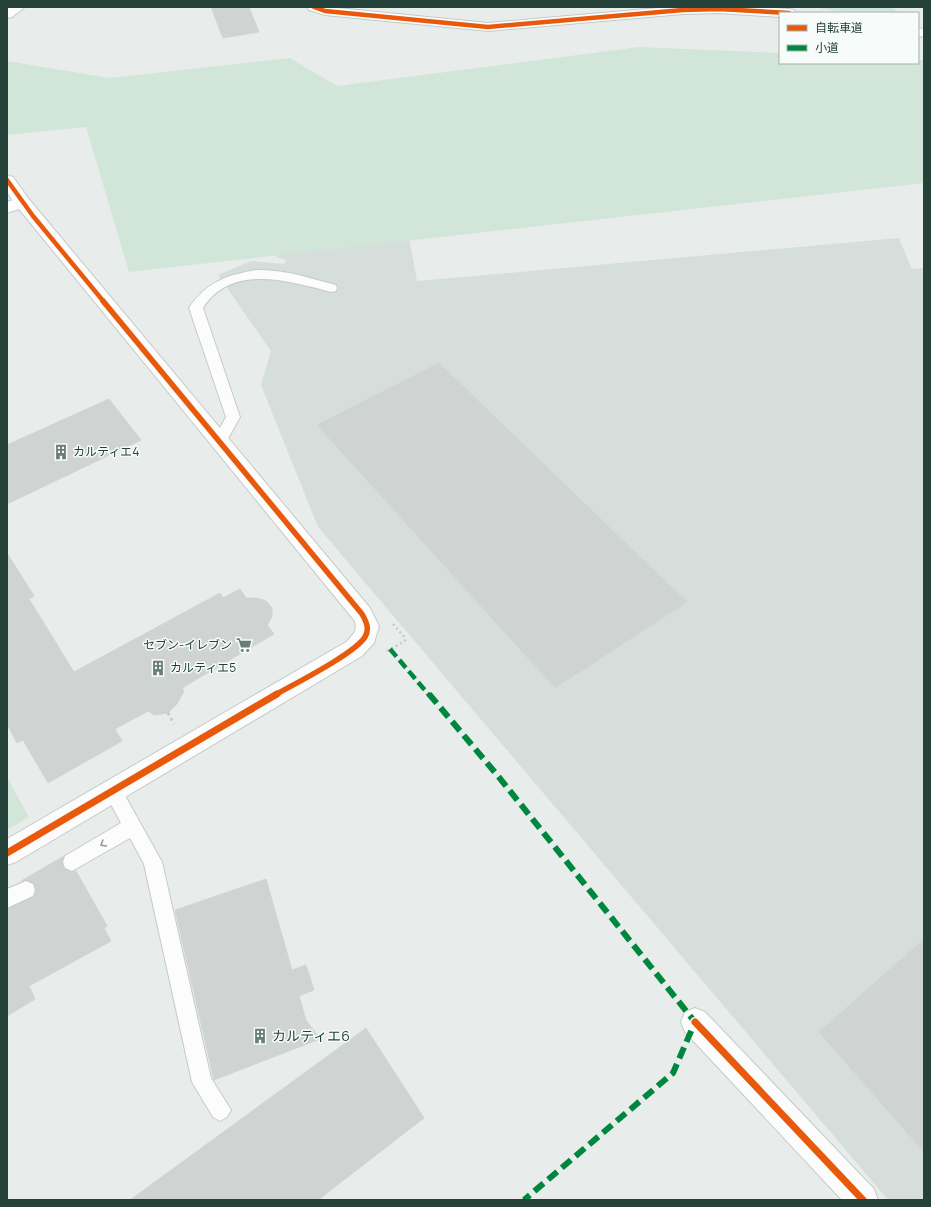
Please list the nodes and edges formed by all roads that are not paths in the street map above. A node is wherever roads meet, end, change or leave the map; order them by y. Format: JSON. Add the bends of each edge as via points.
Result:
{"nodes":[{"id":1,"x":18,"y":7,"type":"edge"},
{"id":2,"x":314,"y":7,"type":"edge"},
{"id":3,"x":779,"y":12,"type":"edge"},
{"id":4,"x":7,"y":14,"type":"edge"},
{"id":5,"x":7,"y":180,"type":"edge"},
{"id":6,"x":14,"y":205,"type":"edge"},
{"id":7,"x":332,"y":288,"type":"dead end"},
{"id":8,"x":219,"y":442,"type":"junction"},
{"id":9,"x":113,"y":791,"type":"junction"},
{"id":10,"x":133,"y":826,"type":"junction"},
{"id":11,"x":7,"y":853,"type":"edge"},
{"id":12,"x":72,"y":862,"type":"dead end"},
{"id":13,"x":26,"y":890,"type":"dead end"},
{"id":14,"x":7,"y":899,"type":"edge"},
{"id":15,"x":696,"y":1022,"type":"dead end"},
{"id":16,"x":220,"y":1110,"type":"dead end"},
{"id":17,"x":863,"y":1200,"type":"edge"}],
"edges":[{"from":1,"to":4,"type":"street"},
{"from":2,"to":3,"type":"street","via":[[324,11],[488,27],[684,10]]},
{"from":5,"to":6,"type":"street"},
{"from":6,"to":8,"type":"street"},
{"from":7,"to":8,"type":"lane","via":[[283,275],[259,273],[244,275],[215,287],[204,295],[196,308],[234,417]]},
{"from":8,"to":9,"type":"street","via":[[362,614],[368,626],[367,632],[354,649]]},
{"from":9,"to":10,"type":"lane"},
{"from":9,"to":11,"type":"street"},
{"from":10,"to":12,"type":"lane","one_way":true},
{"from":10,"to":16,"type":"lane","via":[[153,862],[202,1082]]},
{"from":13,"to":14,"type":"lane"},
{"from":15,"to":17,"type":"street"}]}
